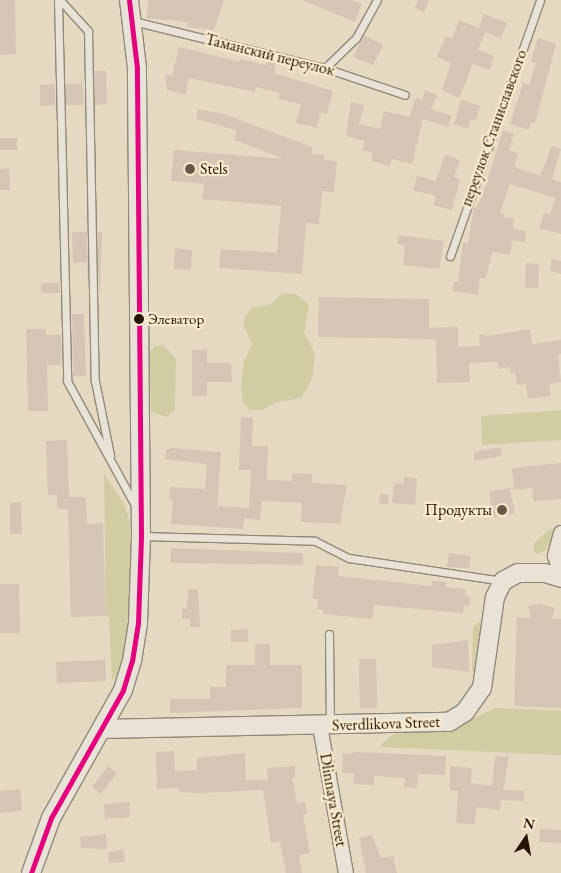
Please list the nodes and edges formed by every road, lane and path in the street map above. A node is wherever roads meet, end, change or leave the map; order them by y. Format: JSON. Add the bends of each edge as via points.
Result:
{"nodes":[{"id":1,"x":59,"y":0,"type":"edge"},
{"id":2,"x":129,"y":0,"type":"edge"},
{"id":3,"x":377,"y":0,"type":"edge"},
{"id":4,"x":540,"y":0,"type":"edge"},
{"id":5,"x":133,"y":21,"type":"junction"},
{"id":6,"x":325,"y":68,"type":"junction"},
{"id":7,"x":405,"y":95,"type":"dead end"},
{"id":8,"x":450,"y":256,"type":"dead end"},
{"id":9,"x":112,"y":463,"type":"junction"},
{"id":10,"x":140,"y":515,"type":"junction"},
{"id":11,"x":561,"y":533,"type":"edge"},
{"id":12,"x":141,"y":536,"type":"junction"},
{"id":13,"x":561,"y":573,"type":"edge"},
{"id":14,"x":561,"y":578,"type":"edge"},
{"id":15,"x":503,"y":581,"type":"junction"},
{"id":16,"x":329,"y":634,"type":"dead end"},
{"id":17,"x":325,"y":726,"type":"junction"},
{"id":18,"x":102,"y":729,"type":"junction"},
{"id":19,"x":31,"y":873,"type":"edge"},
{"id":20,"x":346,"y":873,"type":"edge"}],
"edges":[{"from":1,"to":9,"type":"lane","via":[[68,381]]},
{"from":1,"to":9,"type":"lane","via":[[88,31],[95,381]]},
{"from":2,"to":5,"type":"street"},
{"from":3,"to":6,"type":"lane","via":[[356,38]]},
{"from":4,"to":8,"type":"lane","name":"переулок Станиславского"},
{"from":5,"to":6,"type":"lane","name":"Таманский переулок"},
{"from":5,"to":10,"type":"street","via":[[137,68]]},
{"from":6,"to":7,"type":"lane","name":"Таманский переулок"},
{"from":9,"to":10,"type":"lane"},
{"from":10,"to":12,"type":"street"},
{"from":11,"to":13,"type":"street","via":[[554,556]]},
{"from":12,"to":15,"type":"lane","via":[[315,541],[348,558]]},
{"from":12,"to":18,"type":"street","via":[[138,623],[132,661],[123,690]]},
{"from":14,"to":15,"type":"street","via":[[540,573],[518,573]]},
{"from":15,"to":17,"type":"street","name":"Sverdlikova Street","via":[[495,597],[483,683],[476,700],[460,716],[431,725]]},
{"from":16,"to":17,"type":"lane"},
{"from":17,"to":18,"type":"street","name":"Sverdlikova Street"},
{"from":17,"to":20,"type":"street","name":"Dlinnaya Street"},
{"from":18,"to":19,"type":"street","via":[[51,818]]}]}
